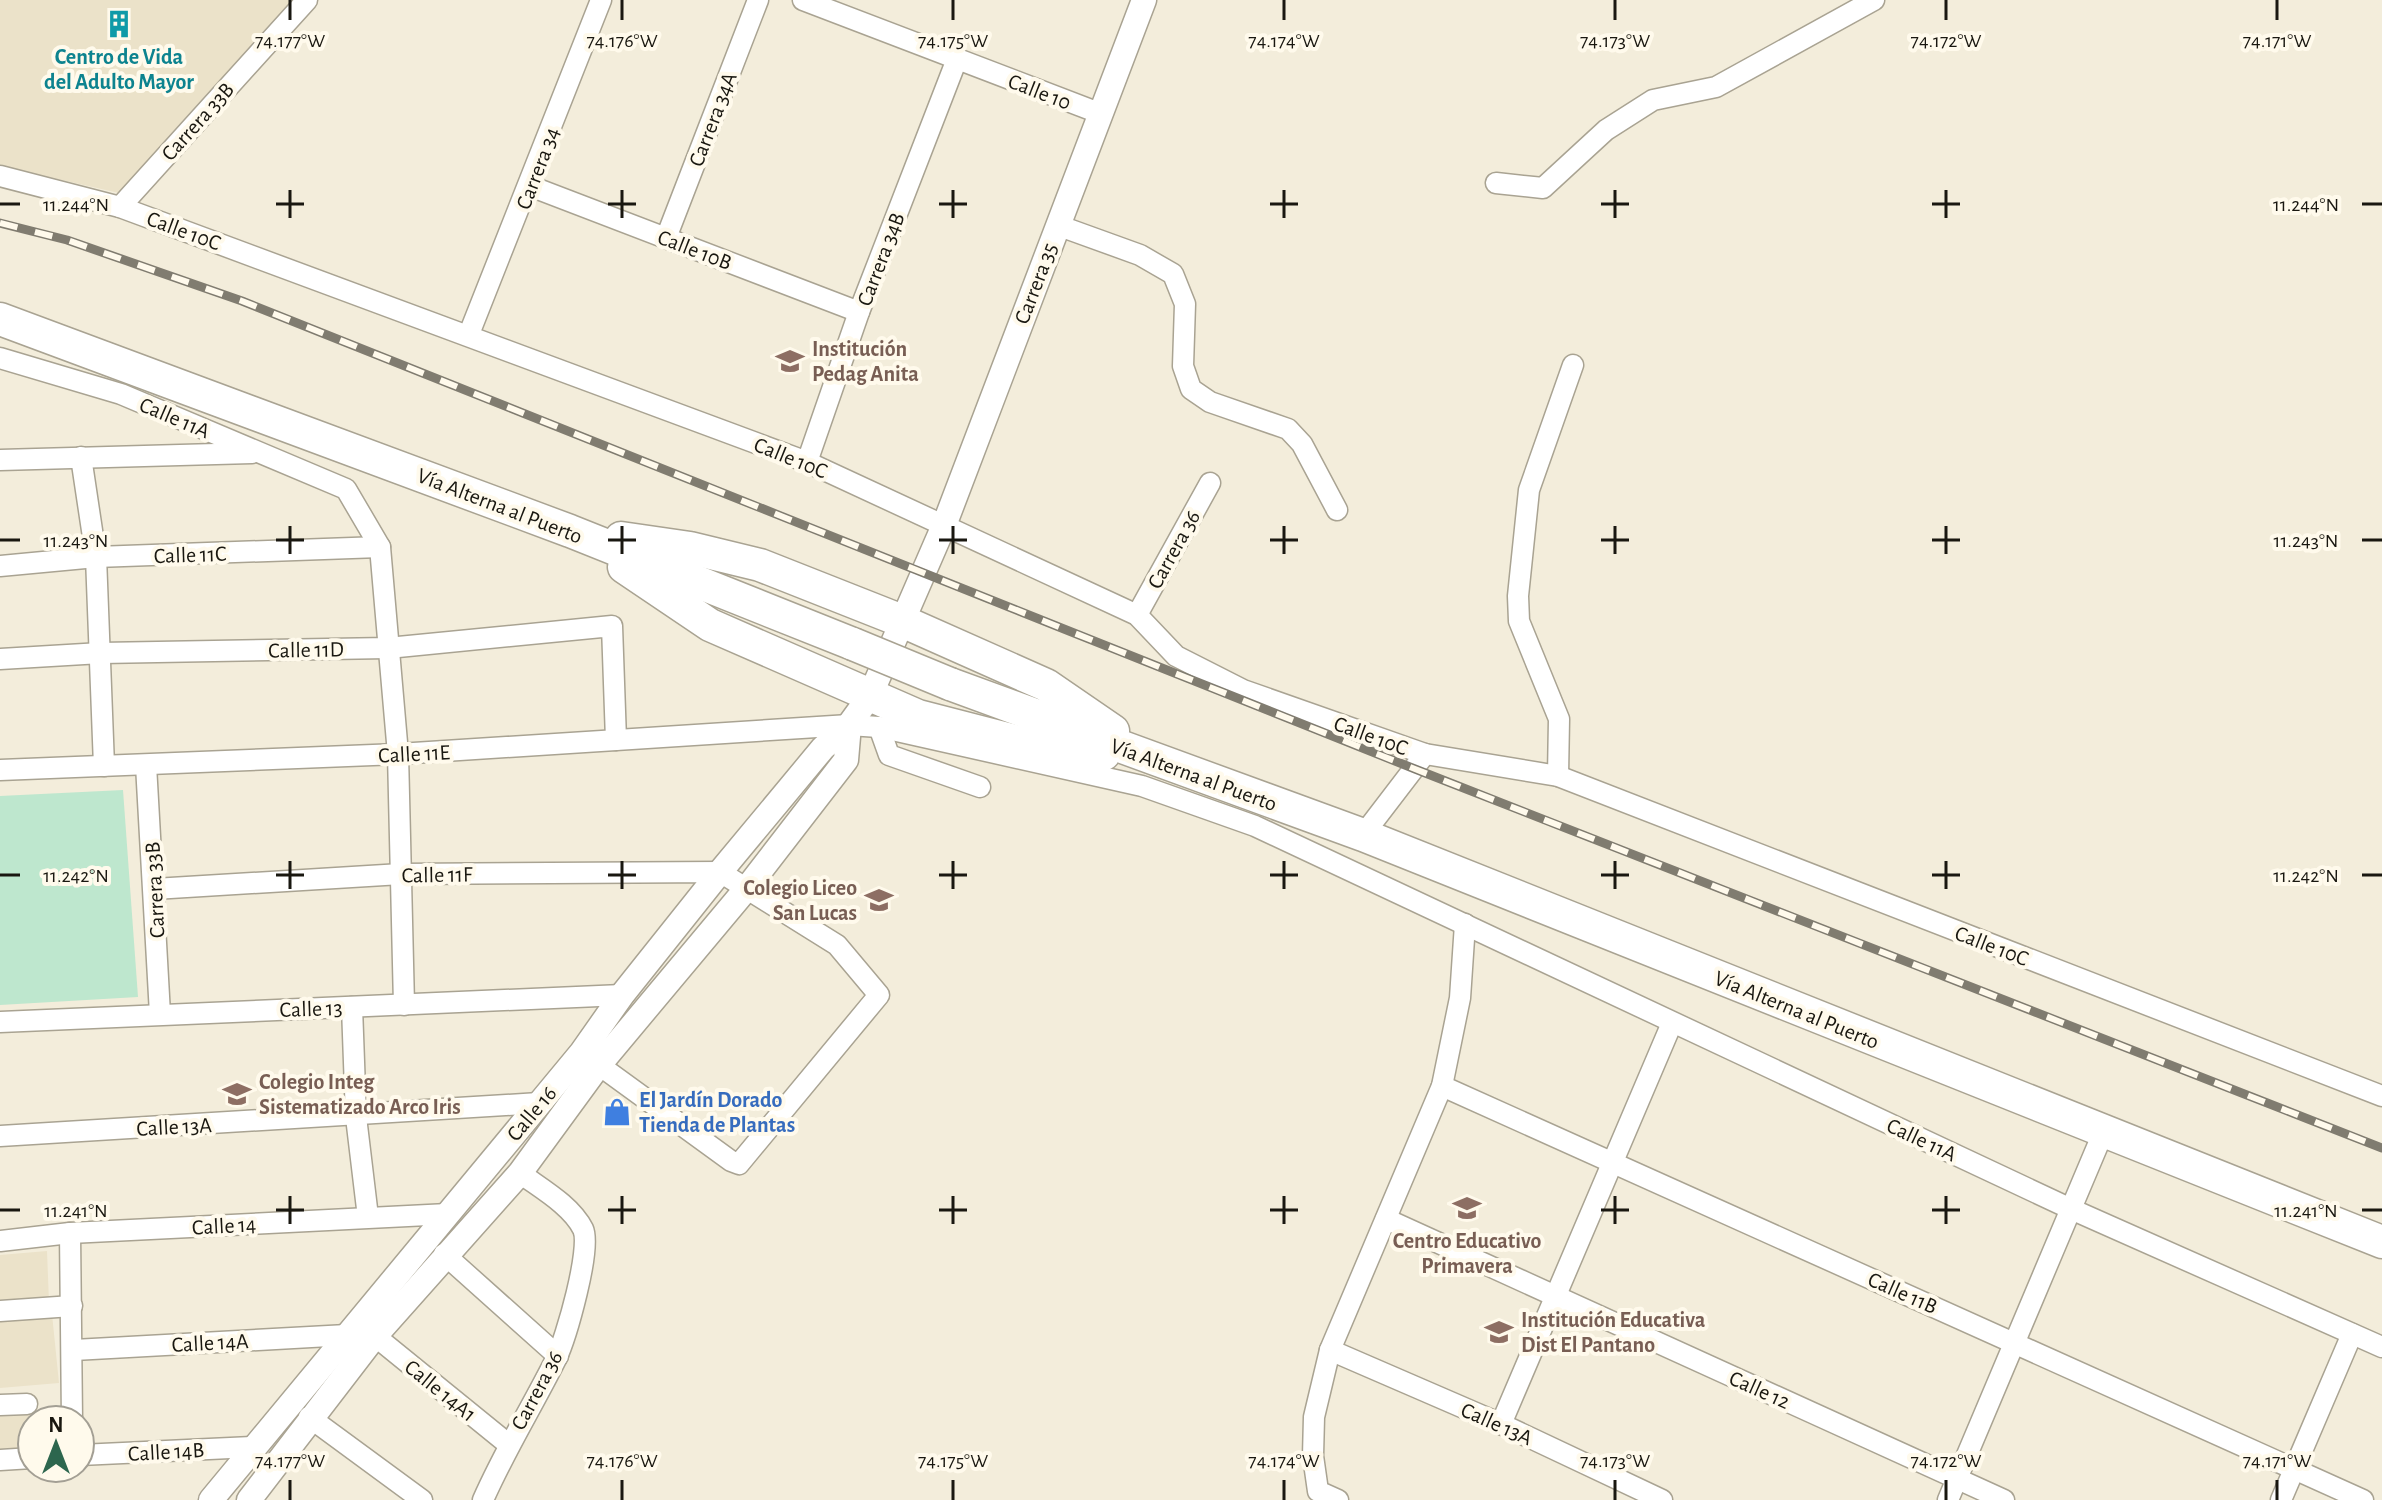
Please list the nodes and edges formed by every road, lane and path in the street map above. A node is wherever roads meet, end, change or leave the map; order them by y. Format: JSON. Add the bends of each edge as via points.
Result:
{"nodes":[{"id":1,"x":307,"y":0,"type":"edge"},
{"id":2,"x":601,"y":0,"type":"edge"},
{"id":3,"x":758,"y":0,"type":"edge"},
{"id":4,"x":803,"y":0,"type":"edge"},
{"id":5,"x":1144,"y":0,"type":"edge"},
{"id":6,"x":1874,"y":0,"type":"edge"},
{"id":7,"x":957,"y":59,"type":"junction"},
{"id":8,"x":1099,"y":113,"type":"junction"},
{"id":9,"x":0,"y":176,"type":"edge"},
{"id":10,"x":1496,"y":183,"type":"dead end"},
{"id":11,"x":530,"y":186,"type":"junction"},
{"id":12,"x":120,"y":207,"type":"junction"},
{"id":13,"x":1057,"y":225,"type":"junction"},
{"id":14,"x":666,"y":238,"type":"junction"},
{"id":15,"x":859,"y":312,"type":"junction"},
{"id":16,"x":0,"y":319,"type":"edge"},
{"id":17,"x":469,"y":334,"type":"junction"},
{"id":18,"x":0,"y":358,"type":"edge"},
{"id":19,"x":1573,"y":365,"type":"dead end"},
{"id":20,"x":262,"y":453,"type":"junction"},
{"id":21,"x":81,"y":457,"type":"junction"},
{"id":22,"x":0,"y":460,"type":"edge"},
{"id":23,"x":807,"y":462,"type":"junction"},
{"id":24,"x":1210,"y":483,"type":"dead end"},
{"id":25,"x":1337,"y":510,"type":"dead end"},
{"id":26,"x":945,"y":523,"type":"junction"},
{"id":27,"x":570,"y":531,"type":"junction"},
{"id":28,"x":380,"y":547,"type":"junction"},
{"id":29,"x":96,"y":557,"type":"junction"},
{"id":30,"x":925,"y":565,"type":"joint"},
{"id":31,"x":0,"y":566,"type":"edge"},
{"id":32,"x":1137,"y":615,"type":"junction"},
{"id":33,"x":902,"y":621,"type":"junction"},
{"id":34,"x":388,"y":648,"type":"junction"},
{"id":35,"x":101,"y":653,"type":"junction"},
{"id":36,"x":0,"y":659,"type":"edge"},
{"id":37,"x":870,"y":696,"type":"junction"},
{"id":38,"x":839,"y":725,"type":"junction"},
{"id":39,"x":879,"y":727,"type":"junction"},
{"id":40,"x":616,"y":740,"type":"junction"},
{"id":41,"x":398,"y":754,"type":"junction"},
{"id":42,"x":1425,"y":754,"type":"junction"},
{"id":43,"x":1155,"y":760,"type":"junction"},
{"id":44,"x":146,"y":765,"type":"junction"},
{"id":45,"x":104,"y":766,"type":"junction"},
{"id":46,"x":0,"y":770,"type":"edge"},
{"id":47,"x":1558,"y":776,"type":"junction"},
{"id":48,"x":980,"y":787,"type":"dead end"},
{"id":49,"x":1363,"y":835,"type":"junction"},
{"id":50,"x":720,"y":872,"type":"junction"},
{"id":51,"x":401,"y":874,"type":"junction"},
{"id":52,"x":747,"y":888,"type":"junction"},
{"id":53,"x":154,"y":889,"type":"junction"},
{"id":54,"x":1465,"y":924,"type":"junction"},
{"id":55,"x":622,"y":995,"type":"junction"},
{"id":56,"x":404,"y":1005,"type":"junction"},
{"id":57,"x":352,"y":1007,"type":"junction"},
{"id":58,"x":160,"y":1014,"type":"junction"},
{"id":59,"x":0,"y":1022,"type":"edge"},
{"id":60,"x":1672,"y":1023,"type":"junction"},
{"id":61,"x":591,"y":1059,"type":"junction"},
{"id":62,"x":1442,"y":1086,"type":"junction"},
{"id":63,"x":2382,"y":1096,"type":"edge"},
{"id":64,"x":539,"y":1103,"type":"junction"},
{"id":65,"x":356,"y":1117,"type":"junction"},
{"id":66,"x":2103,"y":1133,"type":"junction"},
{"id":67,"x":0,"y":1136,"type":"edge"},
{"id":68,"x":1614,"y":1161,"type":"junction"},
{"id":69,"x":520,"y":1173,"type":"junction"},
{"id":70,"x":2071,"y":1209,"type":"junction"},
{"id":71,"x":448,"y":1214,"type":"junction"},
{"id":72,"x":368,"y":1217,"type":"junction"},
{"id":73,"x":1386,"y":1219,"type":"junction"},
{"id":74,"x":70,"y":1233,"type":"junction"},
{"id":75,"x":0,"y":1241,"type":"edge"},
{"id":76,"x":2382,"y":1242,"type":"edge"},
{"id":77,"x":444,"y":1254,"type":"junction"},
{"id":78,"x":1555,"y":1296,"type":"junction"},
{"id":79,"x":72,"y":1306,"type":"junction"},
{"id":80,"x":0,"y":1311,"type":"edge"},
{"id":81,"x":2352,"y":1334,"type":"junction"},
{"id":82,"x":347,"y":1335,"type":"junction"},
{"id":83,"x":375,"y":1336,"type":"junction"},
{"id":84,"x":2014,"y":1342,"type":"junction"},
{"id":85,"x":2382,"y":1347,"type":"edge"},
{"id":86,"x":74,"y":1350,"type":"junction"},
{"id":87,"x":1330,"y":1350,"type":"junction"},
{"id":88,"x":558,"y":1356,"type":"junction"},
{"id":89,"x":72,"y":1404,"type":"edge"},
{"id":90,"x":309,"y":1417,"type":"junction"},
{"id":91,"x":1501,"y":1424,"type":"junction"},
{"id":92,"x":508,"y":1444,"type":"junction"},
{"id":93,"x":252,"y":1447,"type":"junction"},
{"id":94,"x":96,"y":1454,"type":"edge"},
{"id":95,"x":2294,"y":1469,"type":"junction"},
{"id":96,"x":1957,"y":1479,"type":"junction"},
{"id":97,"x":1634,"y":1494,"type":"edge"},
{"id":98,"x":252,"y":1499,"type":"edge"},
{"id":99,"x":211,"y":1500,"type":"edge"},
{"id":100,"x":422,"y":1500,"type":"edge"},
{"id":101,"x":483,"y":1500,"type":"edge"},
{"id":102,"x":1338,"y":1500,"type":"edge"},
{"id":103,"x":1662,"y":1500,"type":"edge"},
{"id":104,"x":1948,"y":1500,"type":"edge"},
{"id":105,"x":2004,"y":1500,"type":"edge"},
{"id":106,"x":2281,"y":1500,"type":"edge"},
{"id":107,"x":2363,"y":1500,"type":"edge"}],
"edges":[{"from":1,"to":12,"type":"street","name":"Carrera 33B"},
{"from":2,"to":11,"type":"street","name":"Carrera 34"},
{"from":3,"to":14,"type":"street","name":"Carrera 34A"},
{"from":4,"to":7,"type":"street","name":"Calle 10"},
{"from":5,"to":8,"type":"street","name":"Carrera 35"},
{"from":6,"to":10,"type":"street","via":[[1716,87],[1653,100],[1606,130],[1543,188]]},
{"from":7,"to":8,"type":"street","name":"Calle 10"},
{"from":7,"to":15,"type":"street","name":"Carrera 34B"},
{"from":8,"to":13,"type":"street","name":"Carrera 35"},
{"from":9,"to":12,"type":"street","name":"Calle 10C"},
{"from":11,"to":14,"type":"street","name":"Calle 10B"},
{"from":11,"to":17,"type":"street","name":"Carrera 34"},
{"from":12,"to":17,"type":"street","name":"Calle 10C"},
{"from":13,"to":25,"type":"street","via":[[1140,255],[1173,274],[1185,304],[1183,366],[1191,389],[1210,402],[1288,429],[1302,444]]},
{"from":13,"to":26,"type":"street","name":"Carrera 35"},
{"from":14,"to":15,"type":"street","name":"Calle 10B"},
{"from":15,"to":23,"type":"street","name":"Carrera 34B"},
{"from":16,"to":27,"type":"main road","name":"Vía Alterna al Puerto"},
{"from":17,"to":23,"type":"street","name":"Calle 10C"},
{"from":18,"to":20,"type":"street","name":"Calle 11A","via":[[121,394]]},
{"from":19,"to":47,"type":"street","via":[[1529,490],[1518,596],[1519,621],[1559,719]]},
{"from":20,"to":21,"type":"street"},
{"from":20,"to":28,"type":"street","name":"Calle 11A","via":[[346,489]]},
{"from":21,"to":22,"type":"street"},
{"from":21,"to":29,"type":"street"},
{"from":23,"to":26,"type":"street","name":"Calle 10C"},
{"from":24,"to":32,"type":"street","name":"Carrera 36"},
{"from":26,"to":30,"type":"street","name":"Carrera 35"},
{"from":26,"to":32,"type":"street","name":"Calle 10C"},
{"from":27,"to":33,"type":"main road","via":[[690,548],[760,565]]},
{"from":27,"to":37,"type":"main road","via":[[710,625]]},
{"from":27,"to":43,"type":"main road","name":"Vía Alterna al Puerto","bridge":true},
{"from":28,"to":29,"type":"street","name":"Calle 11C"},
{"from":28,"to":34,"type":"street"},
{"from":29,"to":31,"type":"street","name":"Calle 11C"},
{"from":29,"to":35,"type":"street"},
{"from":30,"to":33,"type":"street","name":"Calle 16"},
{"from":32,"to":42,"type":"street","name":"Calle 10C","via":[[1176,656],[1243,690]]},
{"from":33,"to":37,"type":"street","name":"Calle 16"},
{"from":33,"to":43,"type":"main road","via":[[1046,685]]},
{"from":34,"to":35,"type":"street","name":"Calle 11D"},
{"from":34,"to":40,"type":"street","name":"Calle 11D","via":[[612,626]]},
{"from":34,"to":41,"type":"street"},
{"from":35,"to":36,"type":"street","name":"Calle 11D"},
{"from":35,"to":45,"type":"street"},
{"from":37,"to":38,"type":"street","name":"Calle 16"},
{"from":37,"to":43,"type":"main road","via":[[918,716],[1038,747]]},
{"from":38,"to":39,"type":"street","name":"Calle 11E"},
{"from":38,"to":40,"type":"street","name":"Calle 11E"},
{"from":38,"to":50,"type":"street","name":"Calle 16"},
{"from":38,"to":52,"type":"street","name":"Calle 16","via":[[846,760]]},
{"from":39,"to":48,"type":"street","via":[[889,755]]},
{"from":39,"to":54,"type":"street","name":"Calle 11A","via":[[1142,786],[1255,826]]},
{"from":40,"to":41,"type":"street","name":"Calle 11E"},
{"from":41,"to":44,"type":"street","name":"Calle 11E"},
{"from":41,"to":51,"type":"street"},
{"from":42,"to":47,"type":"street","name":"Calle 10C"},
{"from":42,"to":49,"type":"street"},
{"from":43,"to":49,"type":"main road","name":"Vía Alterna al Puerto"},
{"from":44,"to":45,"type":"street","name":"Calle 11E"},
{"from":44,"to":53,"type":"street","name":"Carrera 33B"},
{"from":45,"to":46,"type":"street","name":"Calle 11E"},
{"from":47,"to":63,"type":"street","name":"Calle 10C"},
{"from":49,"to":66,"type":"main road","name":"Vía Alterna al Puerto"},
{"from":50,"to":51,"type":"street","name":"Calle 11F"},
{"from":50,"to":52,"type":"street"},
{"from":50,"to":55,"type":"street","name":"Calle 16"},
{"from":51,"to":53,"type":"street","name":"Calle 11F"},
{"from":51,"to":56,"type":"street"},
{"from":52,"to":61,"type":"street","name":"Calle 16"},
{"from":52,"to":61,"type":"street","via":[[837,945],[879,995],[739,1164]]},
{"from":53,"to":58,"type":"street","name":"Carrera 33B"},
{"from":54,"to":60,"type":"street","name":"Calle 11A"},
{"from":54,"to":62,"type":"street","via":[[1460,998]]},
{"from":55,"to":56,"type":"street","name":"Calle 13"},
{"from":55,"to":61,"type":"street","name":"Calle 16"},
{"from":56,"to":57,"type":"street","name":"Calle 13"},
{"from":57,"to":58,"type":"street","name":"Calle 13"},
{"from":57,"to":65,"type":"street"},
{"from":58,"to":59,"type":"street","name":"Calle 13"},
{"from":60,"to":68,"type":"street"},
{"from":60,"to":70,"type":"street","name":"Calle 11A"},
{"from":61,"to":64,"type":"street","name":"Calle 16"},
{"from":61,"to":69,"type":"street","name":"Calle 16"},
{"from":62,"to":68,"type":"street","name":"Calle 11B"},
{"from":62,"to":73,"type":"street"},
{"from":64,"to":65,"type":"street","name":"Calle 13A"},
{"from":64,"to":71,"type":"street","name":"Calle 16"},
{"from":65,"to":67,"type":"street","name":"Calle 13A"},
{"from":65,"to":72,"type":"street"},
{"from":66,"to":70,"type":"street"},
{"from":66,"to":76,"type":"main road","name":"Vía Alterna al Puerto"},
{"from":68,"to":78,"type":"street"},
{"from":68,"to":84,"type":"street","name":"Calle 11B"},
{"from":69,"to":77,"type":"street","name":"Calle 16"},
{"from":69,"to":88,"type":"street","name":"Carrera 36","via":[[563,1206],[583,1230],[587,1249]]},
{"from":70,"to":81,"type":"street","name":"Calle 11A"},
{"from":70,"to":84,"type":"street"},
{"from":71,"to":72,"type":"street","name":"Calle 14"},
{"from":71,"to":82,"type":"street","name":"Calle 16"},
{"from":72,"to":74,"type":"street","name":"Calle 14"},
{"from":73,"to":78,"type":"street","name":"Calle 12"},
{"from":73,"to":87,"type":"street"},
{"from":74,"to":75,"type":"street","name":"Calle 14"},
{"from":74,"to":79,"type":"street"},
{"from":77,"to":83,"type":"street","name":"Calle 16"},
{"from":77,"to":88,"type":"street"},
{"from":78,"to":91,"type":"street"},
{"from":78,"to":96,"type":"street","name":"Calle 12"},
{"from":79,"to":80,"type":"street"},
{"from":79,"to":86,"type":"street"},
{"from":81,"to":85,"type":"street","name":"Calle 11A"},
{"from":81,"to":95,"type":"street"},
{"from":82,"to":86,"type":"street","name":"Calle 14A"},
{"from":82,"to":93,"type":"street","name":"Calle 16"},
{"from":83,"to":90,"type":"street","name":"Calle 16"},
{"from":83,"to":92,"type":"street","name":"Calle 14A1"},
{"from":84,"to":95,"type":"street","name":"Calle 11B"},
{"from":84,"to":96,"type":"street"},
{"from":86,"to":89,"type":"street"},
{"from":87,"to":91,"type":"street","name":"Calle 13A"},
{"from":87,"to":102,"type":"street","via":[[1314,1417],[1313,1456],[1318,1491]]},
{"from":88,"to":92,"type":"street","name":"Carrera 36"},
{"from":90,"to":98,"type":"street","name":"Calle 16"},
{"from":90,"to":100,"type":"street"},
{"from":91,"to":97,"type":"street","name":"Calle 13A"},
{"from":92,"to":101,"type":"street","name":"Carrera 36"},
{"from":93,"to":94,"type":"street","name":"Calle 14B"},
{"from":93,"to":99,"type":"street","name":"Calle 16"},
{"from":95,"to":106,"type":"street"},
{"from":95,"to":107,"type":"street","name":"Calle 11B"},
{"from":96,"to":104,"type":"street"},
{"from":96,"to":105,"type":"street","name":"Calle 12"},
{"from":97,"to":103,"type":"street","name":"Calle 13A"}]}
